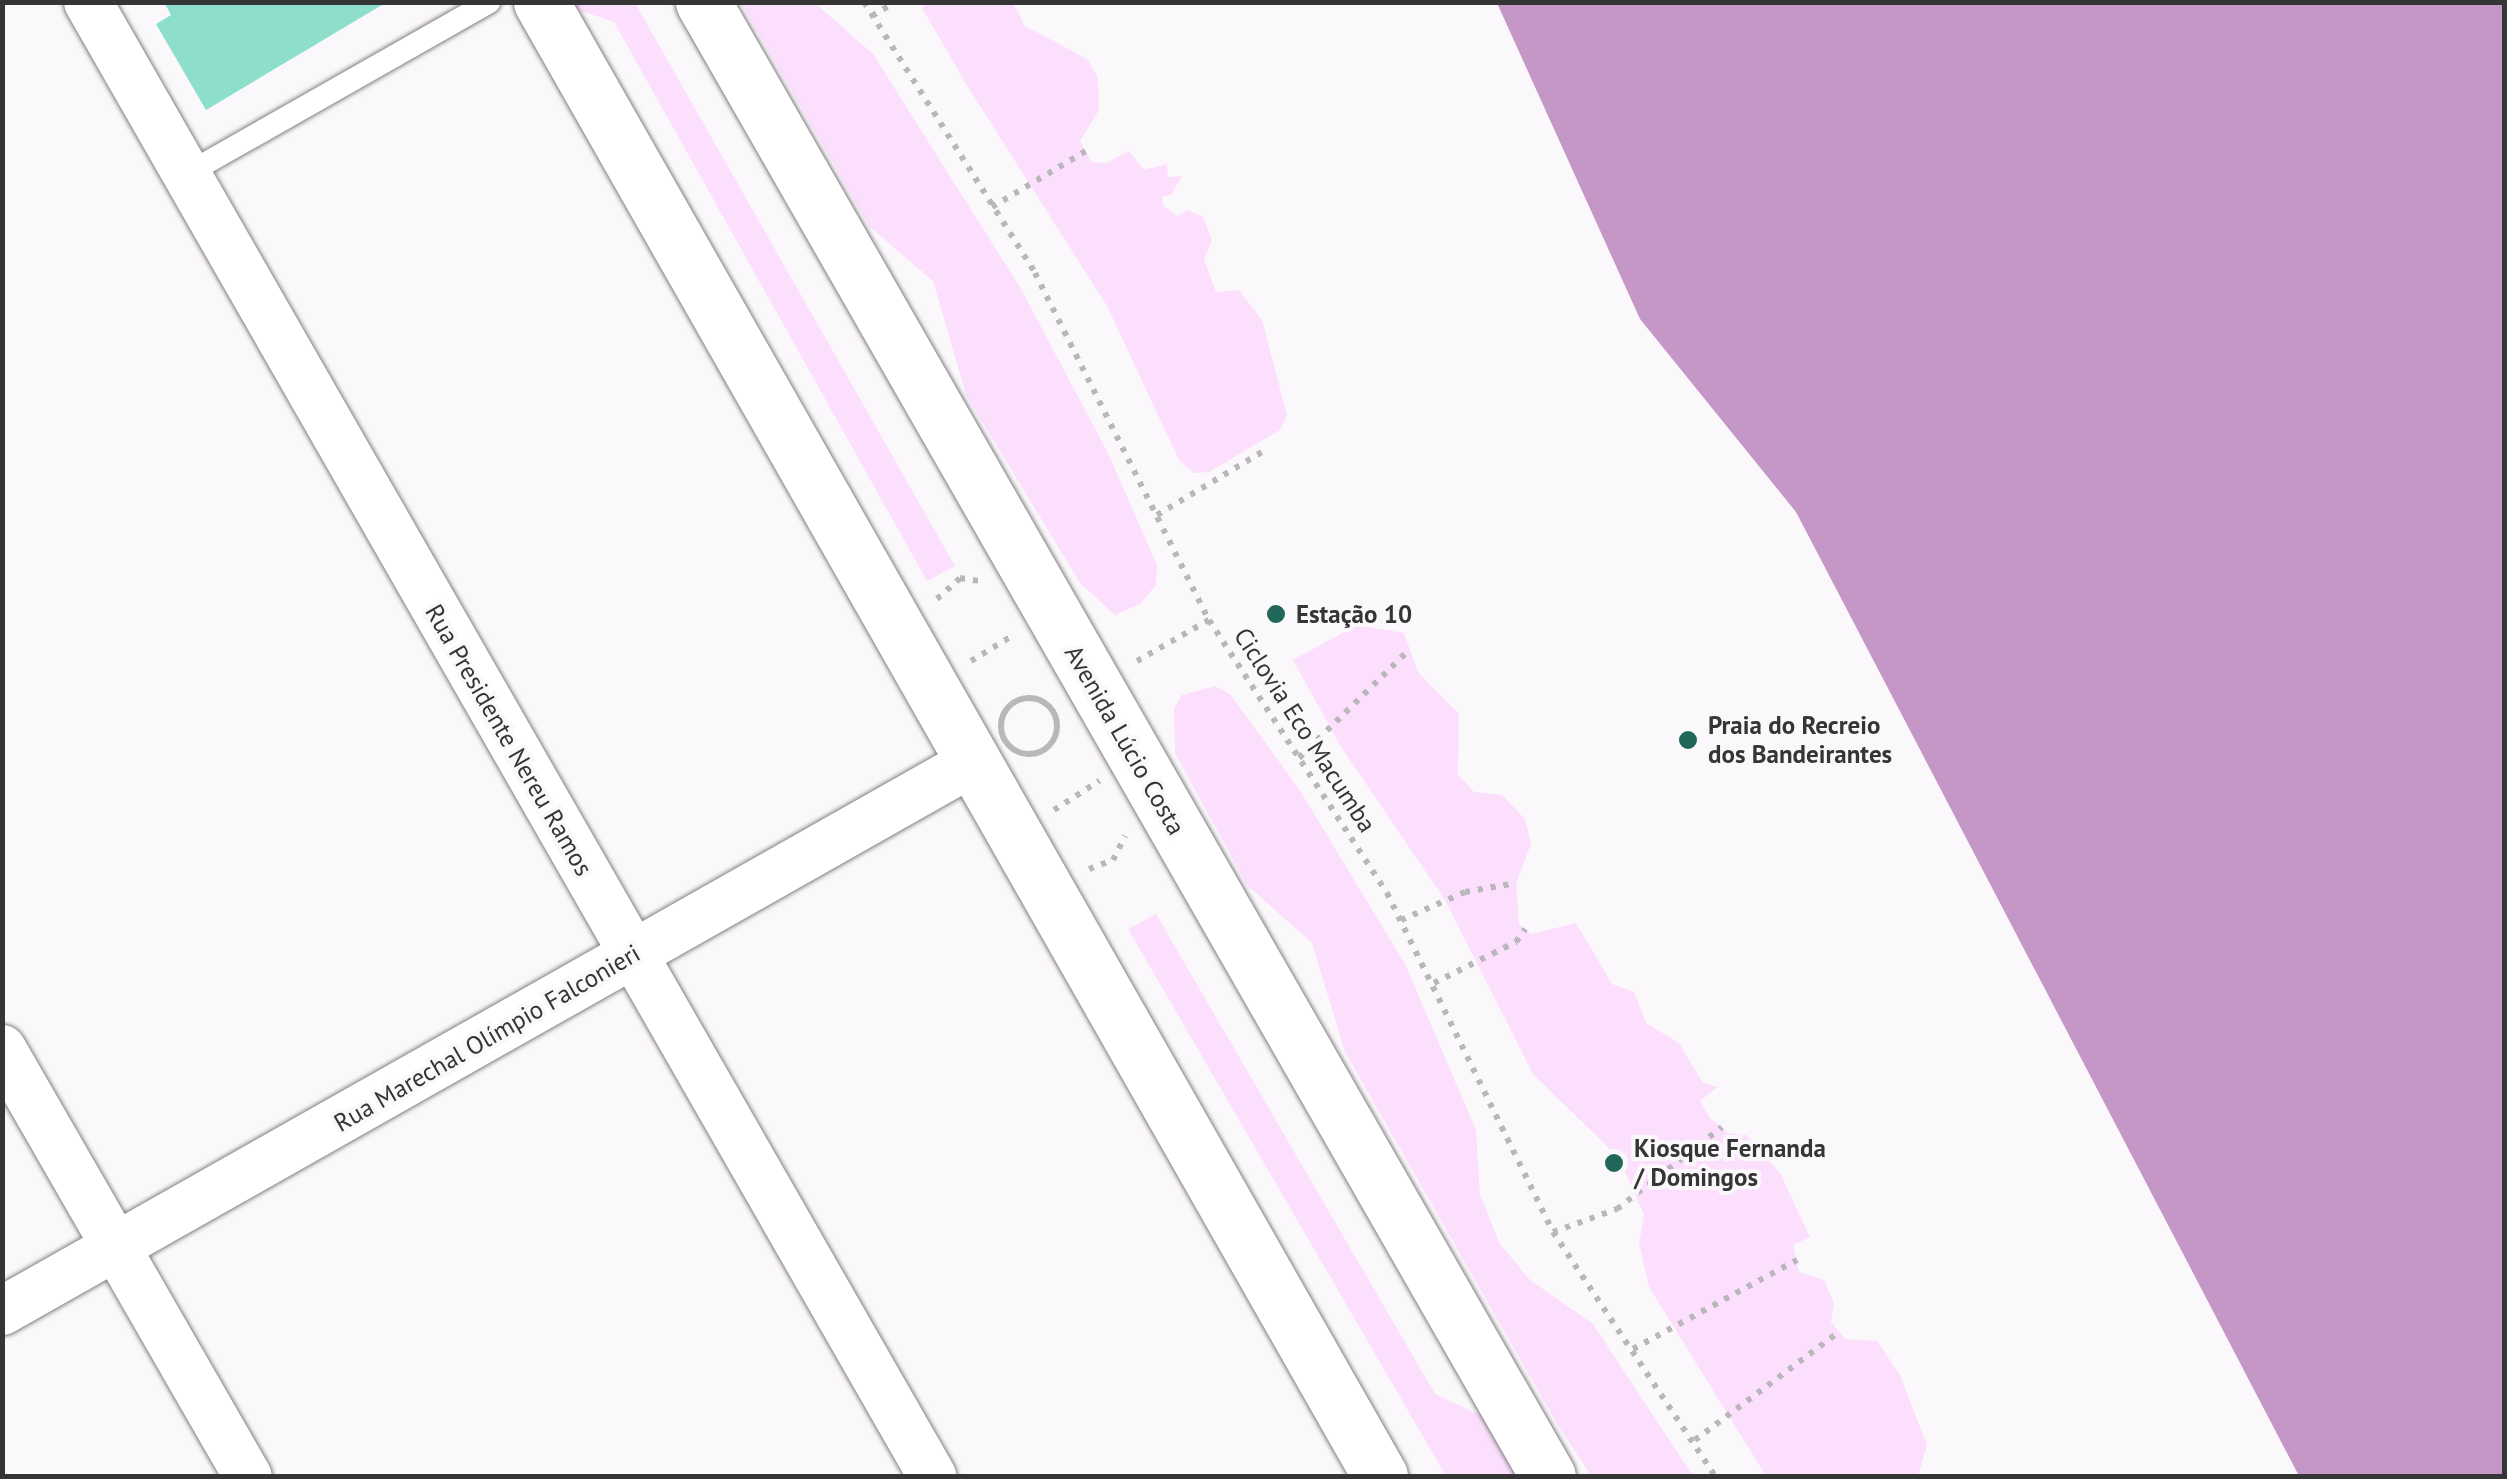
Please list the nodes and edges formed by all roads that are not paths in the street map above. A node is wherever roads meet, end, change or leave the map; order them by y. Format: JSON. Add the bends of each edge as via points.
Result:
{"nodes":[{"id":1,"x":88,"y":2,"type":"edge"},
{"id":2,"x":488,"y":2,"type":"edge"},
{"id":3,"x":540,"y":2,"type":"edge"},
{"id":4,"x":703,"y":2,"type":"edge"},
{"id":5,"x":185,"y":175,"type":"junction"},
{"id":6,"x":971,"y":764,"type":"junction"},
{"id":7,"x":632,"y":956,"type":"junction"},
{"id":8,"x":2,"y":1049,"type":"edge"},
{"id":9,"x":117,"y":1248,"type":"junction"},
{"id":10,"x":2,"y":1311,"type":"edge"},
{"id":11,"x":248,"y":1476,"type":"edge"},
{"id":12,"x":932,"y":1476,"type":"edge"},
{"id":13,"x":1380,"y":1476,"type":"edge"},
{"id":14,"x":1548,"y":1476,"type":"edge"}],
"edges":[{"from":1,"to":5,"type":"street","name":"Rua Presidente Nereu Ramos"},
{"from":2,"to":5,"type":"lane"},
{"from":3,"to":6,"type":"main road"},
{"from":4,"to":14,"type":"main road","name":"Avenida Lúcio Costa","via":[[1030,610]]},
{"from":5,"to":7,"type":"street","name":"Rua Presidente Nereu Ramos"},
{"from":6,"to":7,"type":"street","name":"Rua Marechal Olímpio Falconieri"},
{"from":6,"to":13,"type":"main road"},
{"from":7,"to":9,"type":"street","name":"Rua Marechal Olímpio Falconieri"},
{"from":7,"to":12,"type":"street","name":"Rua Presidente Nereu Ramos"},
{"from":8,"to":9,"type":"street"},
{"from":9,"to":10,"type":"street","name":"Rua Marechal Olímpio Falconieri"},
{"from":9,"to":11,"type":"street"}]}
